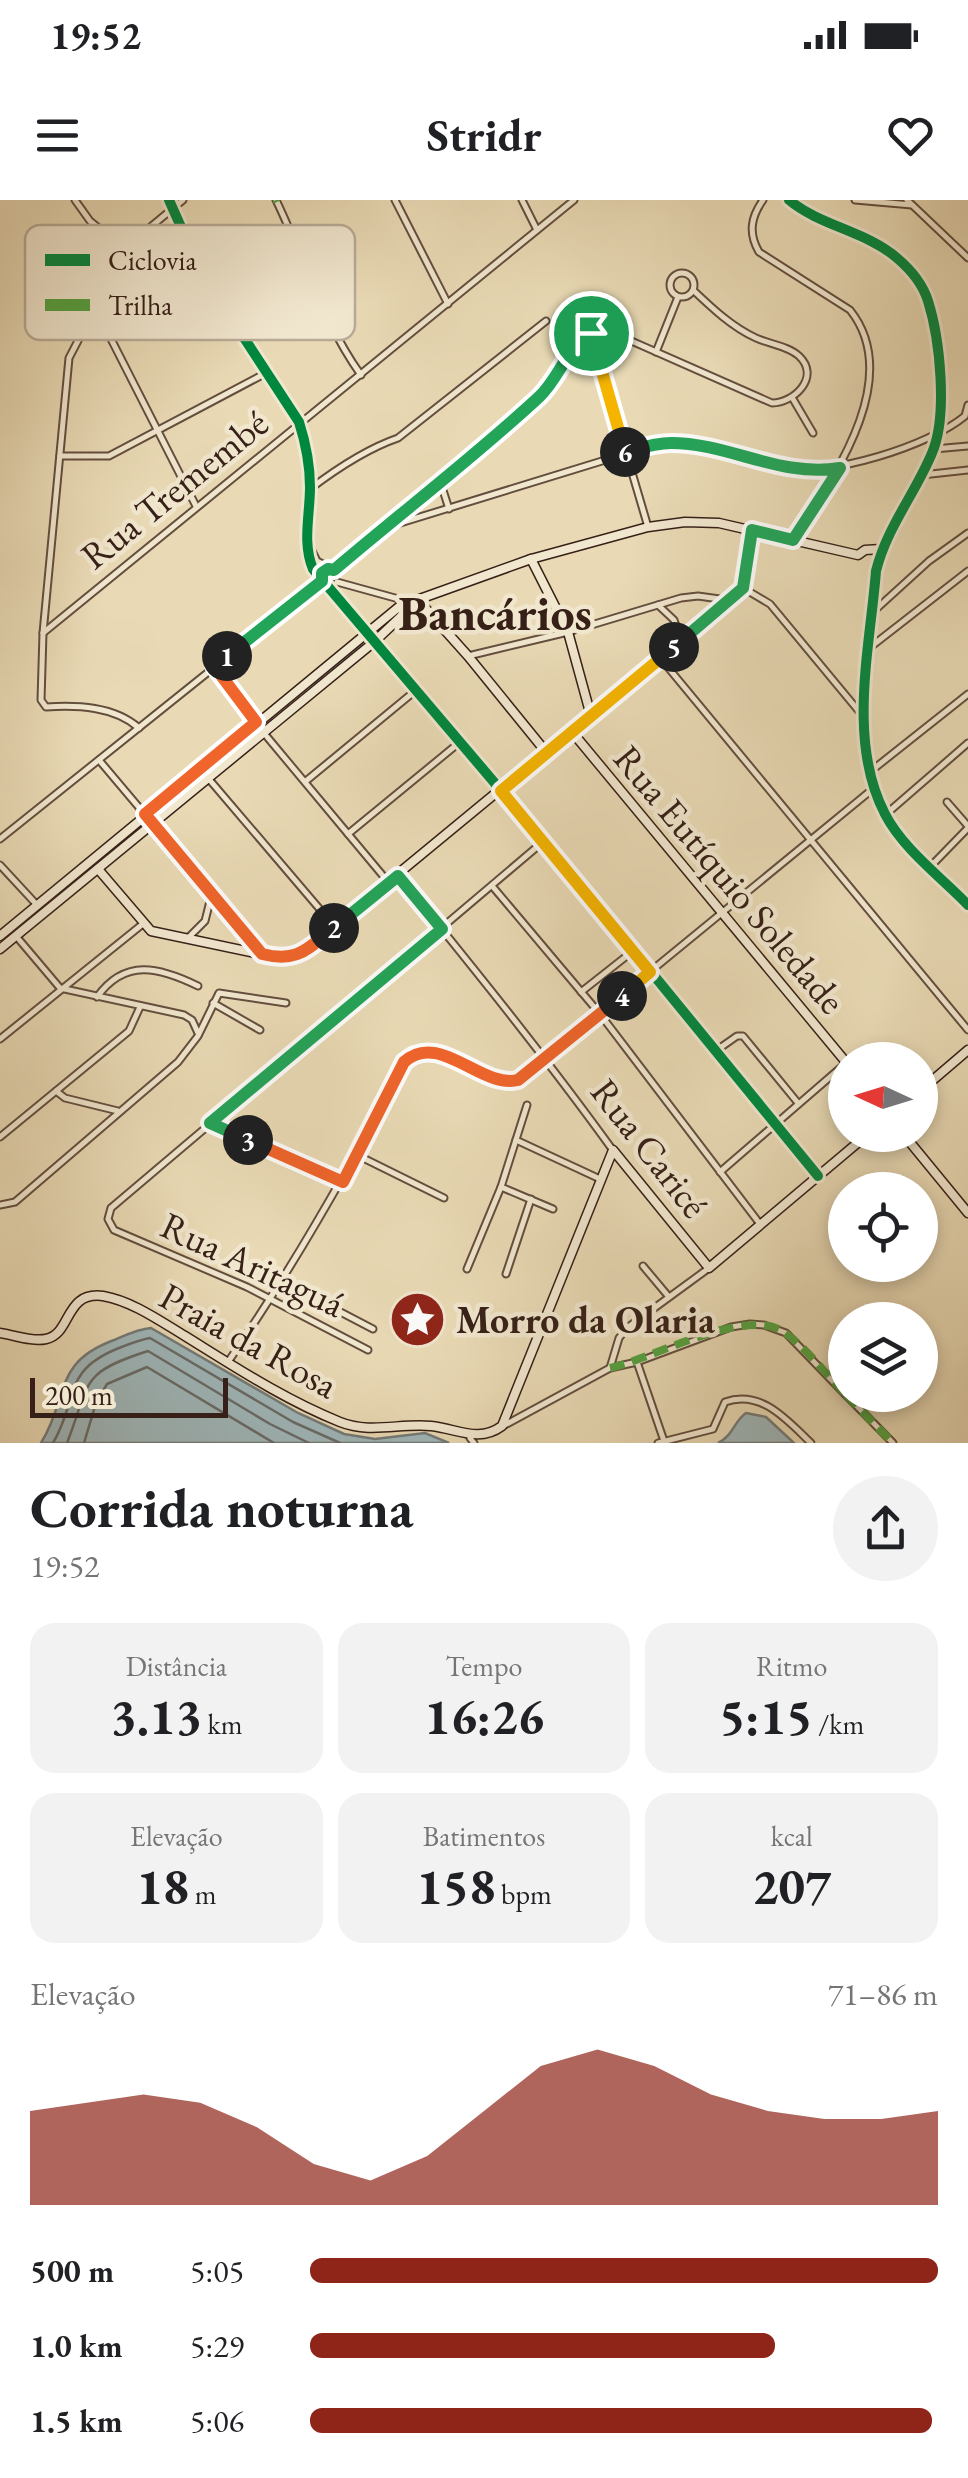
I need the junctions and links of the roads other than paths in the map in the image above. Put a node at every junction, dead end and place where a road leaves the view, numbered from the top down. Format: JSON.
{"nodes":[{"id":1,"x":75,"y":200,"type":"edge"},
{"id":2,"x":169,"y":200,"type":"edge"},
{"id":3,"x":182,"y":200,"type":"edge"},
{"id":4,"x":395,"y":200,"type":"edge"},
{"id":5,"x":522,"y":200,"type":"edge"},
{"id":6,"x":574,"y":200,"type":"edge"},
{"id":7,"x":764,"y":200,"type":"edge"},
{"id":8,"x":789,"y":200,"type":"edge"},
{"id":9,"x":855,"y":200,"type":"edge"},
{"id":10,"x":276,"y":201,"type":"edge"},
{"id":11,"x":910,"y":203,"type":"edge"},
{"id":12,"x":173,"y":208,"type":"junction"},
{"id":13,"x":94,"y":225,"type":"edge"},
{"id":14,"x":153,"y":225,"type":"edge"},
{"id":15,"x":181,"y":225,"type":"edge"},
{"id":16,"x":287,"y":225,"type":"edge"},
{"id":17,"x":537,"y":230,"type":"junction"},
{"id":18,"x":968,"y":258,"type":"edge"},
{"id":19,"x":693,"y":290,"type":"junction"},
{"id":20,"x":678,"y":297,"type":"junction"},
{"id":21,"x":448,"y":304,"type":"junction"},
{"id":22,"x":546,"y":321,"type":"dead end"},
{"id":23,"x":591,"y":333,"type":"junction"},
{"id":24,"x":78,"y":340,"type":"edge"},
{"id":25,"x":112,"y":340,"type":"edge"},
{"id":26,"x":245,"y":340,"type":"edge"},
{"id":27,"x":341,"y":340,"type":"edge"},
{"id":28,"x":656,"y":352,"type":"junction"},
{"id":29,"x":266,"y":373,"type":"junction"},
{"id":30,"x":361,"y":375,"type":"junction"},
{"id":31,"x":793,"y":399,"type":"junction"},
{"id":32,"x":968,"y":405,"type":"edge"},
{"id":33,"x":299,"y":422,"type":"junction"},
{"id":34,"x":158,"y":432,"type":"junction"},
{"id":35,"x":812,"y":433,"type":"dead end"},
{"id":36,"x":937,"y":434,"type":"junction"},
{"id":37,"x":968,"y":446,"type":"edge"},
{"id":38,"x":934,"y":449,"type":"junction"},
{"id":39,"x":624,"y":452,"type":"junction"},
{"id":40,"x":60,"y":456,"type":"junction"},
{"id":41,"x":840,"y":468,"type":"junction"},
{"id":42,"x":968,"y":470,"type":"edge"},
{"id":43,"x":922,"y":474,"type":"junction"},
{"id":44,"x":441,"y":484,"type":"junction"},
{"id":45,"x":310,"y":489,"type":"junction"},
{"id":46,"x":196,"y":506,"type":"junction"},
{"id":47,"x":449,"y":509,"type":"junction"},
{"id":48,"x":648,"y":527,"type":"junction"},
{"id":49,"x":384,"y":528,"type":"junction"},
{"id":50,"x":752,"y":530,"type":"junction"},
{"id":51,"x":968,"y":533,"type":"edge"},
{"id":52,"x":307,"y":538,"type":"junction"},
{"id":53,"x":793,"y":540,"type":"junction"},
{"id":54,"x":882,"y":548,"type":"junction"},
{"id":55,"x":532,"y":559,"type":"junction"},
{"id":56,"x":867,"y":564,"type":"junction"},
{"id":57,"x":331,"y":570,"type":"junction"},
{"id":58,"x":968,"y":571,"type":"edge"},
{"id":59,"x":323,"y":582,"type":"junction"},
{"id":60,"x":337,"y":582,"type":"junction"},
{"id":61,"x":743,"y":588,"type":"junction"},
{"id":62,"x":730,"y":600,"type":"junction"},
{"id":63,"x":412,"y":602,"type":"junction"},
{"id":64,"x":658,"y":605,"type":"junction"},
{"id":65,"x":873,"y":612,"type":"junction"},
{"id":66,"x":368,"y":632,"type":"junction"},
{"id":67,"x":568,"y":632,"type":"junction"},
{"id":68,"x":43,"y":633,"type":"junction"},
{"id":69,"x":374,"y":642,"type":"junction"},
{"id":70,"x":681,"y":642,"type":"junction"},
{"id":71,"x":868,"y":648,"type":"junction"},
{"id":72,"x":468,"y":656,"type":"junction"},
{"id":73,"x":661,"y":659,"type":"junction"},
{"id":74,"x":214,"y":666,"type":"junction"},
{"id":75,"x":416,"y":691,"type":"junction"},
{"id":76,"x":968,"y":694,"type":"edge"},
{"id":77,"x":862,"y":715,"type":"junction"},
{"id":78,"x":591,"y":716,"type":"junction"},
{"id":79,"x":256,"y":723,"type":"junction"},
{"id":80,"x":139,"y":728,"type":"junction"},
{"id":81,"x":263,"y":732,"type":"junction"},
{"id":82,"x":572,"y":732,"type":"junction"},
{"id":83,"x":460,"y":742,"type":"junction"},
{"id":84,"x":968,"y":743,"type":"edge"},
{"id":85,"x":546,"y":752,"type":"junction"},
{"id":86,"x":99,"y":760,"type":"junction"},
{"id":87,"x":871,"y":771,"type":"junction"},
{"id":88,"x":208,"y":778,"type":"junction"},
{"id":89,"x":305,"y":782,"type":"junction"},
{"id":90,"x":874,"y":788,"type":"junction"},
{"id":91,"x":501,"y":791,"type":"junction"},
{"id":92,"x":947,"y":802,"type":"dead end"},
{"id":93,"x":885,"y":814,"type":"junction"},
{"id":94,"x":149,"y":819,"type":"junction"},
{"id":95,"x":968,"y":827,"type":"edge"},
{"id":96,"x":348,"y":834,"type":"junction"},
{"id":97,"x":0,"y":840,"type":"edge"},
{"id":98,"x":811,"y":840,"type":"junction"},
{"id":99,"x":544,"y":841,"type":"junction"},
{"id":100,"x":0,"y":865,"type":"edge"},
{"id":101,"x":931,"y":866,"type":"junction"},
{"id":102,"x":98,"y":869,"type":"junction"},
{"id":103,"x":398,"y":876,"type":"junction"},
{"id":104,"x":389,"y":883,"type":"junction"},
{"id":105,"x":493,"y":887,"type":"junction"},
{"id":106,"x":212,"y":893,"type":"junction"},
{"id":107,"x":38,"y":905,"type":"junction"},
{"id":108,"x":968,"y":905,"type":"edge"},
{"id":109,"x":724,"y":912,"type":"junction"},
{"id":110,"x":0,"y":921,"type":"edge"},
{"id":111,"x":144,"y":923,"type":"junction"},
{"id":112,"x":335,"y":928,"type":"junction"},
{"id":113,"x":442,"y":929,"type":"junction"},
{"id":114,"x":13,"y":932,"type":"junction"},
{"id":115,"x":0,"y":936,"type":"edge"},
{"id":116,"x":186,"y":940,"type":"junction"},
{"id":117,"x":0,"y":949,"type":"edge"},
{"id":118,"x":633,"y":951,"type":"junction"},
{"id":119,"x":262,"y":954,"type":"junction"},
{"id":120,"x":650,"y":972,"type":"junction"},
{"id":121,"x":198,"y":986,"type":"dead end"},
{"id":122,"x":60,"y":988,"type":"junction"},
{"id":123,"x":581,"y":992,"type":"junction"},
{"id":124,"x":97,"y":997,"type":"junction"},
{"id":125,"x":213,"y":1002,"type":"junction"},
{"id":126,"x":286,"y":1003,"type":"dead end"},
{"id":127,"x":140,"y":1007,"type":"junction"},
{"id":128,"x":600,"y":1014,"type":"junction"},
{"id":129,"x":260,"y":1030,"type":"dead end"},
{"id":130,"x":968,"y":1030,"type":"edge"},
{"id":131,"x":198,"y":1036,"type":"junction"},
{"id":132,"x":0,"y":1039,"type":"edge"},
{"id":133,"x":828,"y":1042,"type":"edge"},
{"id":134,"x":716,"y":1050,"type":"junction"},
{"id":135,"x":968,"y":1050,"type":"edge"},
{"id":136,"x":547,"y":1059,"type":"junction"},
{"id":137,"x":938,"y":1075,"type":"edge"},
{"id":138,"x":828,"y":1077,"type":"edge"},
{"id":139,"x":56,"y":1091,"type":"junction"},
{"id":140,"x":798,"y":1102,"type":"junction"},
{"id":141,"x":528,"y":1105,"type":"dead end"},
{"id":142,"x":118,"y":1111,"type":"junction"},
{"id":143,"x":210,"y":1123,"type":"junction"},
{"id":144,"x":773,"y":1124,"type":"junction"},
{"id":145,"x":0,"y":1137,"type":"edge"},
{"id":146,"x":516,"y":1140,"type":"junction"},
{"id":147,"x":613,"y":1150,"type":"junction"},
{"id":148,"x":847,"y":1152,"type":"edge"},
{"id":149,"x":918,"y":1152,"type":"edge"},
{"id":150,"x":357,"y":1155,"type":"junction"},
{"id":151,"x":720,"y":1172,"type":"junction"},
{"id":152,"x":818,"y":1176,"type":"junction"},
{"id":153,"x":601,"y":1180,"type":"junction"},
{"id":154,"x":343,"y":1182,"type":"junction"},
{"id":155,"x":501,"y":1187,"type":"junction"},
{"id":156,"x":444,"y":1198,"type":"dead end"},
{"id":157,"x":532,"y":1200,"type":"junction"},
{"id":158,"x":0,"y":1204,"type":"edge"},
{"id":159,"x":554,"y":1209,"type":"dead end"},
{"id":160,"x":968,"y":1213,"type":"edge"},
{"id":161,"x":760,"y":1224,"type":"junction"},
{"id":162,"x":643,"y":1266,"type":"dead end"},
{"id":163,"x":708,"y":1268,"type":"junction"},
{"id":164,"x":467,"y":1269,"type":"dead end"},
{"id":165,"x":506,"y":1274,"type":"dead end"},
{"id":166,"x":283,"y":1282,"type":"junction"},
{"id":167,"x":670,"y":1296,"type":"junction"},
{"id":168,"x":271,"y":1300,"type":"junction"},
{"id":169,"x":373,"y":1329,"type":"dead end"},
{"id":170,"x":0,"y":1333,"type":"edge"},
{"id":171,"x":368,"y":1350,"type":"dead end"},
{"id":172,"x":228,"y":1362,"type":"junction"},
{"id":173,"x":637,"y":1362,"type":"junction"},
{"id":174,"x":610,"y":1368,"type":"junction"},
{"id":175,"x":828,"y":1376,"type":"edge"},
{"id":176,"x":863,"y":1412,"type":"edge"},
{"id":177,"x":502,"y":1426,"type":"junction"},
{"id":178,"x":472,"y":1441,"type":"edge"},
{"id":179,"x":661,"y":1442,"type":"edge"},
{"id":180,"x":811,"y":1443,"type":"edge"},
{"id":181,"x":892,"y":1443,"type":"edge"}],
"edges":[{"from":1,"to":13,"type":"street"},
{"from":2,"to":12,"type":"street"},
{"from":3,"to":12,"type":"street"},
{"from":4,"to":21,"type":"street"},
{"from":5,"to":17,"type":"street"},
{"from":6,"to":17,"type":"street","name":"Rua Tremembé"},
{"from":7,"to":41,"type":"street"},
{"from":8,"to":36,"type":"street"},
{"from":9,"to":11,"type":"street"},
{"from":10,"to":16,"type":"street"},
{"from":11,"to":18,"type":"street"},
{"from":12,"to":14,"type":"street"},
{"from":12,"to":15,"type":"street"},
{"from":17,"to":21,"type":"street","name":"Rua Tremembé"},
{"from":19,"to":20,"type":"street"},
{"from":19,"to":20,"type":"street"},
{"from":19,"to":31,"type":"street"},
{"from":20,"to":28,"type":"street"},
{"from":21,"to":30,"type":"street","name":"Rua Tremembé"},
{"from":22,"to":45,"type":"street"},
{"from":23,"to":28,"type":"street"},
{"from":23,"to":39,"type":"street"},
{"from":23,"to":44,"type":"street"},
{"from":24,"to":40,"type":"street"},
{"from":25,"to":34,"type":"street"},
{"from":26,"to":29,"type":"street"},
{"from":27,"to":30,"type":"street"},
{"from":28,"to":31,"type":"street"},
{"from":29,"to":33,"type":"street"},
{"from":29,"to":34,"type":"street"},
{"from":30,"to":33,"type":"street","name":"Rua Tremembé"},
{"from":31,"to":35,"type":"street"},
{"from":32,"to":36,"type":"street"},
{"from":33,"to":45,"type":"street"},
{"from":33,"to":46,"type":"street","name":"Rua Tremembé"},
{"from":34,"to":40,"type":"street"},
{"from":34,"to":46,"type":"street"},
{"from":36,"to":38,"type":"street"},
{"from":36,"to":41,"type":"street"},
{"from":37,"to":38,"type":"street"},
{"from":38,"to":43,"type":"street"},
{"from":39,"to":41,"type":"street"},
{"from":39,"to":47,"type":"street"},
{"from":39,"to":48,"type":"street"},
{"from":40,"to":68,"type":"street"},
{"from":41,"to":53,"type":"street"},
{"from":42,"to":43,"type":"street"},
{"from":43,"to":54,"type":"street"},
{"from":44,"to":47,"type":"street"},
{"from":44,"to":49,"type":"street"},
{"from":45,"to":52,"type":"street"},
{"from":46,"to":68,"type":"street","name":"Rua Tremembé"},
{"from":47,"to":49,"type":"street"},
{"from":48,"to":50,"type":"street"},
{"from":48,"to":55,"type":"street"},
{"from":49,"to":57,"type":"street"},
{"from":50,"to":53,"type":"street"},
{"from":50,"to":61,"type":"street"},
{"from":51,"to":65,"type":"street"},
{"from":52,"to":57,"type":"street"},
{"from":52,"to":59,"type":"street"},
{"from":53,"to":56,"type":"street"},
{"from":54,"to":56,"type":"street"},
{"from":54,"to":56,"type":"street"},
{"from":55,"to":63,"type":"street"},
{"from":55,"to":67,"type":"street"},
{"from":56,"to":65,"type":"street"},
{"from":57,"to":59,"type":"street"},
{"from":57,"to":60,"type":"street"},
{"from":58,"to":71,"type":"street"},
{"from":59,"to":60,"type":"street"},
{"from":59,"to":66,"type":"street"},
{"from":59,"to":74,"type":"street"},
{"from":60,"to":63,"type":"street"},
{"from":61,"to":62,"type":"street"},
{"from":61,"to":77,"type":"street"},
{"from":62,"to":64,"type":"street"},
{"from":62,"to":70,"type":"street"},
{"from":63,"to":66,"type":"street"},
{"from":63,"to":69,"type":"street"},
{"from":63,"to":72,"type":"street"},
{"from":64,"to":67,"type":"street"},
{"from":64,"to":70,"type":"street"},
{"from":65,"to":71,"type":"street"},
{"from":66,"to":69,"type":"street"},
{"from":66,"to":79,"type":"street"},
{"from":67,"to":72,"type":"street"},
{"from":67,"to":78,"type":"street"},
{"from":68,"to":80,"type":"street"},
{"from":69,"to":75,"type":"street"},
{"from":69,"to":81,"type":"street"},
{"from":70,"to":73,"type":"street"},
{"from":71,"to":77,"type":"street"},
{"from":72,"to":85,"type":"street"},
{"from":73,"to":78,"type":"street"},
{"from":73,"to":98,"type":"street"},
{"from":74,"to":79,"type":"street"},
{"from":74,"to":80,"type":"street"},
{"from":75,"to":83,"type":"street"},
{"from":75,"to":89,"type":"street"},
{"from":76,"to":87,"type":"street"},
{"from":77,"to":87,"type":"street"},
{"from":78,"to":82,"type":"street"},
{"from":79,"to":81,"type":"street"},
{"from":79,"to":94,"type":"street"},
{"from":80,"to":86,"type":"street"},
{"from":81,"to":88,"type":"street"},
{"from":81,"to":89,"type":"street"},
{"from":82,"to":85,"type":"street"},
{"from":82,"to":109,"type":"street","name":"Rua Eutíquio Soledade"},
{"from":83,"to":91,"type":"street"},
{"from":83,"to":96,"type":"street"},
{"from":84,"to":93,"type":"street"},
{"from":85,"to":91,"type":"street"},
{"from":86,"to":94,"type":"street"},
{"from":86,"to":97,"type":"street"},
{"from":87,"to":90,"type":"street"},
{"from":88,"to":94,"type":"street"},
{"from":88,"to":112,"type":"street"},
{"from":89,"to":96,"type":"street"},
{"from":90,"to":93,"type":"street"},
{"from":90,"to":98,"type":"street"},
{"from":91,"to":99,"type":"street"},
{"from":91,"to":103,"type":"street"},
{"from":92,"to":95,"type":"street"},
{"from":93,"to":101,"type":"street"},
{"from":94,"to":102,"type":"street"},
{"from":94,"to":106,"type":"street"},
{"from":94,"to":107,"type":"street"},
{"from":95,"to":101,"type":"street"},
{"from":96,"to":104,"type":"street"},
{"from":98,"to":109,"type":"street"},
{"from":98,"to":130,"type":"street"},
{"from":99,"to":105,"type":"street"},
{"from":99,"to":118,"type":"street"},
{"from":100,"to":107,"type":"street"},
{"from":101,"to":108,"type":"street"},
{"from":102,"to":111,"type":"street"},
{"from":102,"to":114,"type":"street"},
{"from":103,"to":104,"type":"street"},
{"from":103,"to":113,"type":"street","name":"Rua Caricé"},
{"from":104,"to":112,"type":"street"},
{"from":105,"to":113,"type":"street"},
{"from":105,"to":123,"type":"street"},
{"from":106,"to":116,"type":"street"},
{"from":106,"to":119,"type":"street"},
{"from":107,"to":114,"type":"street"},
{"from":109,"to":120,"type":"street"},
{"from":109,"to":133,"type":"street","name":"Rua Eutíquio Soledade"},
{"from":110,"to":114,"type":"street"},
{"from":111,"to":116,"type":"street"},
{"from":111,"to":122,"type":"street"},
{"from":112,"to":119,"type":"street"},
{"from":113,"to":136,"type":"street","name":"Rua Caricé"},
{"from":113,"to":143,"type":"street"},
{"from":114,"to":115,"type":"street"},
{"from":114,"to":117,"type":"street"},
{"from":114,"to":122,"type":"street"},
{"from":116,"to":119,"type":"street"},
{"from":118,"to":120,"type":"street"},
{"from":118,"to":123,"type":"street"},
{"from":120,"to":128,"type":"street"},
{"from":120,"to":134,"type":"street"},
{"from":121,"to":124,"type":"street"},
{"from":122,"to":124,"type":"street"},
{"from":122,"to":132,"type":"street"},
{"from":123,"to":128,"type":"street"},
{"from":124,"to":127,"type":"street"},
{"from":125,"to":126,"type":"street"},
{"from":125,"to":129,"type":"street"},
{"from":125,"to":131,"type":"street"},
{"from":127,"to":131,"type":"street"},
{"from":127,"to":139,"type":"street"},
{"from":128,"to":136,"type":"street"},
{"from":128,"to":151,"type":"street"},
{"from":131,"to":142,"type":"street"},
{"from":134,"to":140,"type":"street"},
{"from":134,"to":144,"type":"street"},
{"from":135,"to":137,"type":"street"},
{"from":136,"to":147,"type":"street","name":"Rua Caricé"},
{"from":136,"to":150,"type":"street"},
{"from":138,"to":140,"type":"street"},
{"from":139,"to":142,"type":"street"},
{"from":139,"to":145,"type":"street"},
{"from":140,"to":144,"type":"street"},
{"from":141,"to":146,"type":"street"},
{"from":142,"to":158,"type":"street"},
{"from":143,"to":154,"type":"street"},
{"from":143,"to":168,"type":"street","name":"Rua Aritaguá"},
{"from":144,"to":151,"type":"street"},
{"from":144,"to":152,"type":"street"},
{"from":146,"to":153,"type":"street"},
{"from":146,"to":155,"type":"street"},
{"from":147,"to":153,"type":"street"},
{"from":147,"to":163,"type":"street","name":"Rua Caricé"},
{"from":148,"to":152,"type":"street"},
{"from":149,"to":160,"type":"street"},
{"from":150,"to":154,"type":"street"},
{"from":150,"to":156,"type":"street"},
{"from":151,"to":161,"type":"street"},
{"from":152,"to":161,"type":"street"},
{"from":153,"to":177,"type":"street"},
{"from":154,"to":166,"type":"street"},
{"from":155,"to":157,"type":"street"},
{"from":155,"to":164,"type":"street"},
{"from":157,"to":159,"type":"street"},
{"from":157,"to":165,"type":"street"},
{"from":161,"to":163,"type":"street"},
{"from":162,"to":167,"type":"street"},
{"from":163,"to":167,"type":"street"},
{"from":166,"to":168,"type":"street"},
{"from":166,"to":169,"type":"street"},
{"from":167,"to":174,"type":"street"},
{"from":168,"to":171,"type":"street","name":"Rua Aritaguá"},
{"from":168,"to":172,"type":"street"},
{"from":170,"to":172,"type":"street","name":"Praia da Rosa"},
{"from":172,"to":178,"type":"street","name":"Praia da Rosa"},
{"from":173,"to":174,"type":"street"},
{"from":173,"to":175,"type":"street"},
{"from":173,"to":179,"type":"street"},
{"from":174,"to":177,"type":"street"},
{"from":176,"to":181,"type":"street"},
{"from":177,"to":178,"type":"street","name":"Praia da Rosa"},
{"from":179,"to":180,"type":"street"}]}
